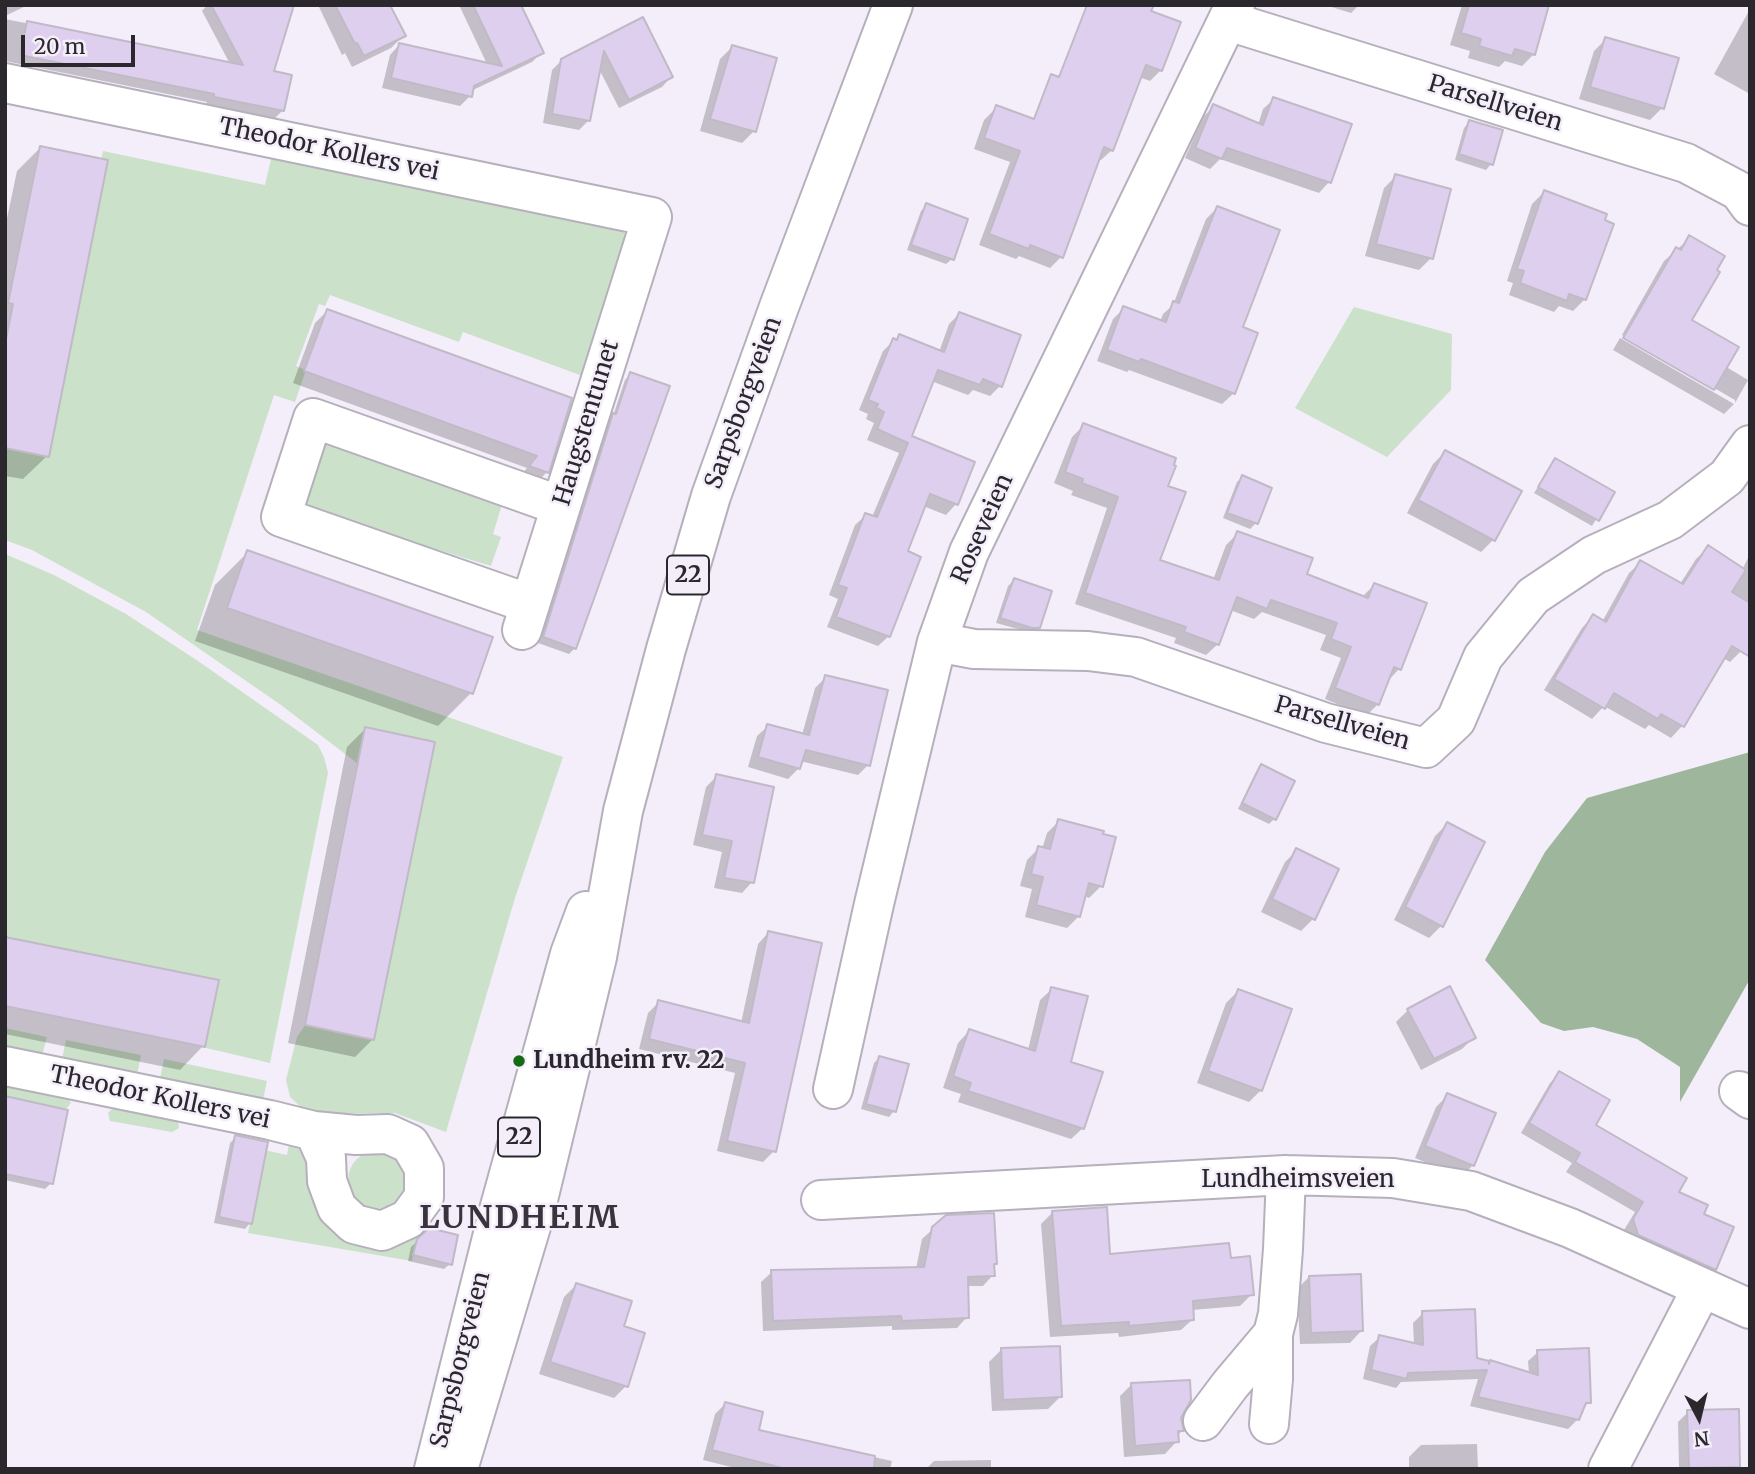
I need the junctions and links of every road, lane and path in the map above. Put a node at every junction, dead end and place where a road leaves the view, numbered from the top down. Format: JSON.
{"nodes":[{"id":1,"x":894,"y":5,"type":"edge"},
{"id":2,"x":1231,"y":13,"type":"edge"},
{"id":3,"x":5,"y":83,"type":"edge"},
{"id":4,"x":1750,"y":206,"type":"edge"},
{"id":5,"x":652,"y":217,"type":"joint"},
{"id":6,"x":1750,"y":445,"type":"edge"},
{"id":7,"x":561,"y":506,"type":"junction"},
{"id":8,"x":937,"y":642,"type":"junction"},
{"id":9,"x":623,"y":811,"type":"junction"},
{"id":10,"x":5,"y":1066,"type":"edge"},
{"id":11,"x":833,"y":1089,"type":"dead end"},
{"id":12,"x":314,"y":1132,"type":"dead end"},
{"id":13,"x":1286,"y":1175,"type":"junction"},
{"id":14,"x":821,"y":1200,"type":"dead end"},
{"id":15,"x":1702,"y":1288,"type":"junction"},
{"id":16,"x":1750,"y":1309,"type":"edge"},
{"id":17,"x":1273,"y":1334,"type":"junction"},
{"id":18,"x":1203,"y":1421,"type":"dead end"},
{"id":19,"x":1269,"y":1424,"type":"dead end"},
{"id":20,"x":434,"y":1469,"type":"edge"},
{"id":21,"x":458,"y":1469,"type":"edge"},
{"id":22,"x":1608,"y":1469,"type":"edge"}],
"edges":[{"from":1,"to":9,"type":"main road","name":"Sarpsborgveien","number":"22"},
{"from":2,"to":4,"type":"main road","name":"Parsellveien"},
{"from":2,"to":8,"type":"main road","name":"Roseveien"},
{"from":3,"to":5,"type":"main road","name":"Theodor Kollers vei"},
{"from":5,"to":7,"type":"main road","name":"Haugstentunet"},
{"from":6,"to":8,"type":"main road","name":"Parsellveien"},
{"from":7,"to":7,"type":"main road","name":"Haugstentunet"},
{"from":8,"to":11,"type":"main road","name":"Roseveien"},
{"from":9,"to":20,"type":"main road","name":"Sarpsborgveien","number":"22"},
{"from":9,"to":21,"type":"main road","name":"Sarpsborgveien","number":"22"},
{"from":10,"to":12,"type":"main road","name":"Theodor Kollers vei"},
{"from":13,"to":14,"type":"main road","name":"Lundheimsveien"},
{"from":13,"to":15,"type":"main road","name":"Lundheimsveien"},
{"from":13,"to":17,"type":"main road"},
{"from":15,"to":16,"type":"main road","name":"Lundheimsveien"},
{"from":15,"to":22,"type":"main road"},
{"from":17,"to":18,"type":"main road"},
{"from":17,"to":19,"type":"main road"}]}
